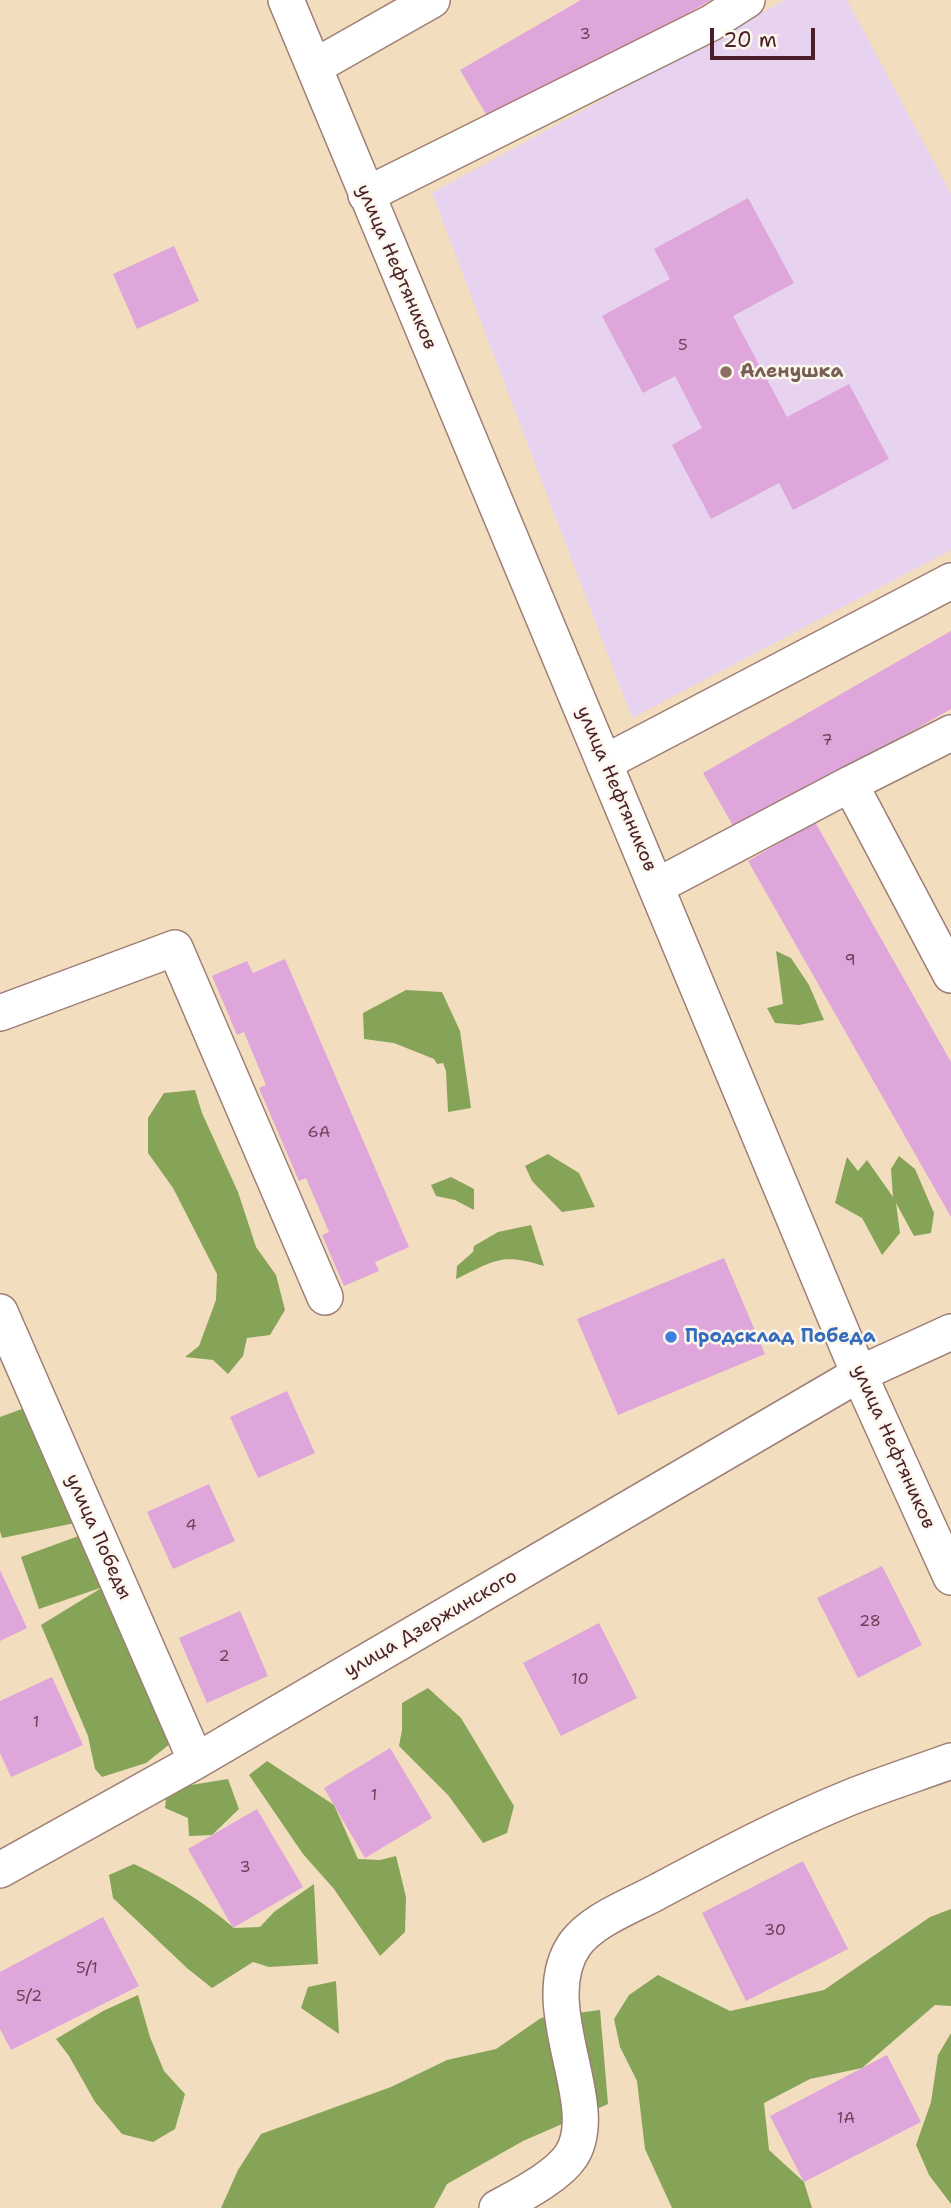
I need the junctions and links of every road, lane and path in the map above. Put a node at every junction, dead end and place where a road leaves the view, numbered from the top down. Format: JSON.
{"nodes":[{"id":1,"x":286,"y":0,"type":"edge"},
{"id":2,"x":432,"y":0,"type":"edge"},
{"id":3,"x":747,"y":0,"type":"edge"},
{"id":4,"x":314,"y":67,"type":"junction"},
{"id":5,"x":366,"y":195,"type":"junction"},
{"id":6,"x":951,"y":580,"type":"edge"},
{"id":7,"x":951,"y":733,"type":"edge"},
{"id":8,"x":604,"y":762,"type":"junction"},
{"id":9,"x":850,"y":784,"type":"junction"},
{"id":10,"x":657,"y":886,"type":"junction"},
{"id":11,"x":951,"y":975,"type":"edge"},
{"id":12,"x":0,"y":1013,"type":"edge"},
{"id":13,"x":325,"y":1297,"type":"dead end"},
{"id":14,"x":0,"y":1312,"type":"edge"},
{"id":15,"x":951,"y":1332,"type":"edge"},
{"id":16,"x":859,"y":1374,"type":"junction"},
{"id":17,"x":951,"y":1577,"type":"edge"},
{"id":18,"x":196,"y":1761,"type":"junction"},
{"id":19,"x":951,"y":1761,"type":"edge"},
{"id":20,"x":0,"y":1870,"type":"edge"},
{"id":21,"x":497,"y":2208,"type":"edge"}],
"edges":[{"from":1,"to":4,"type":"street","name":"улица Нефтяников"},
{"from":2,"to":4,"type":"street"},
{"from":3,"to":5,"type":"street"},
{"from":4,"to":5,"type":"street","name":"улица Нефтяников"},
{"from":5,"to":8,"type":"street","name":"улица Нефтяников"},
{"from":6,"to":8,"type":"street"},
{"from":7,"to":9,"type":"street"},
{"from":8,"to":10,"type":"street","name":"улица Нефтяников"},
{"from":9,"to":10,"type":"street"},
{"from":9,"to":11,"type":"street"},
{"from":10,"to":16,"type":"street","name":"улица Нефтяников"},
{"from":12,"to":13,"type":"street"},
{"from":14,"to":18,"type":"street","name":"улица Победы"},
{"from":15,"to":16,"type":"street","name":"улица Дзержинского"},
{"from":16,"to":17,"type":"street","name":"улица Нефтяников"},
{"from":16,"to":18,"type":"street","name":"улица Дзержинского"},
{"from":18,"to":20,"type":"street","name":"улица Дзержинского"},
{"from":19,"to":21,"type":"street"}]}
